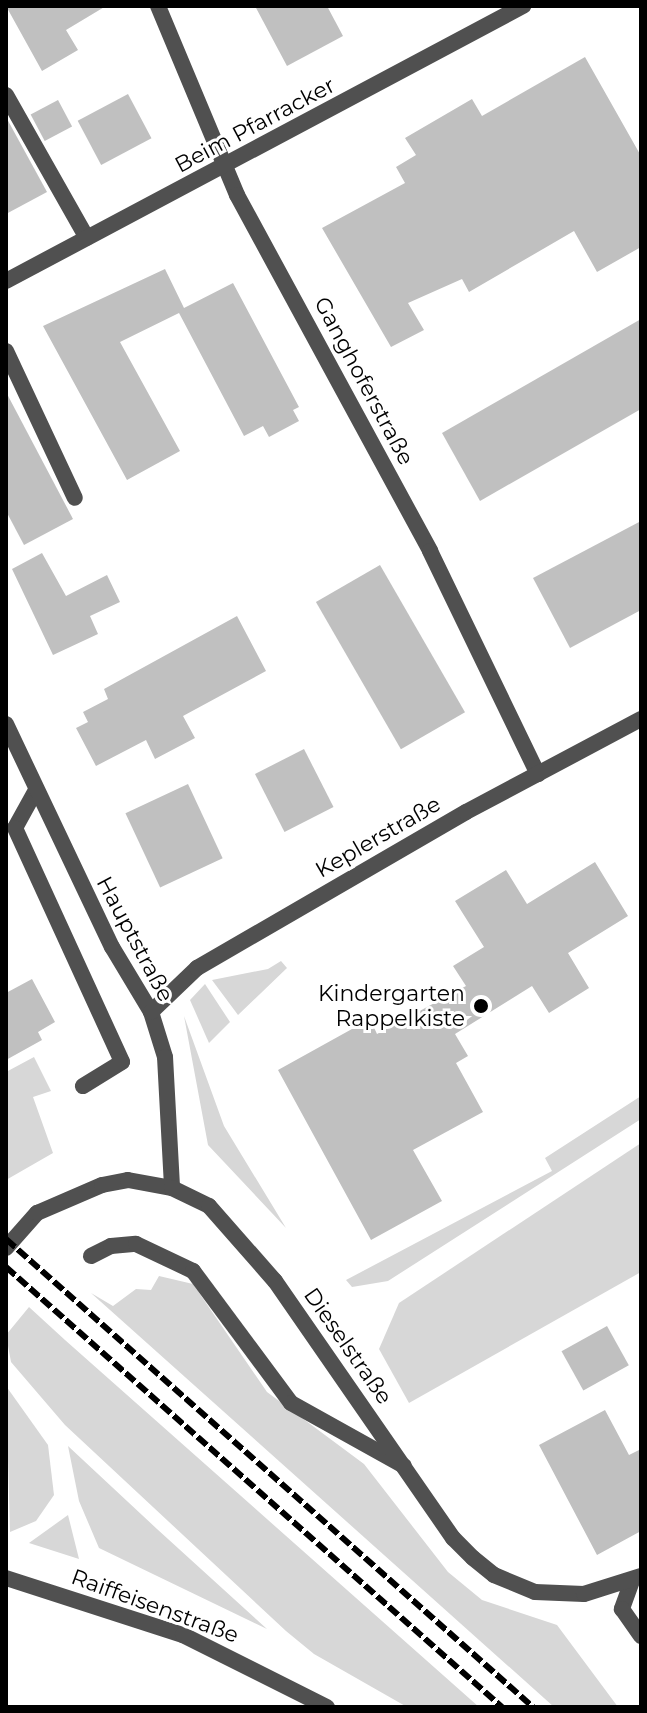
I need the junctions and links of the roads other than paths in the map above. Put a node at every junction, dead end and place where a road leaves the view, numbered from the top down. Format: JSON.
{"nodes":[{"id":1,"x":158,"y":6,"type":"edge"},
{"id":2,"x":523,"y":6,"type":"edge"},
{"id":3,"x":6,"y":95,"type":"edge"},
{"id":4,"x":228,"y":167,"type":"junction"},
{"id":5,"x":87,"y":238,"type":"junction"},
{"id":6,"x":6,"y":281,"type":"edge"},
{"id":7,"x":6,"y":351,"type":"edge"},
{"id":8,"x":75,"y":498,"type":"dead end"},
{"id":9,"x":641,"y":719,"type":"edge"},
{"id":10,"x":6,"y":724,"type":"edge"},
{"id":11,"x":538,"y":774,"type":"junction"},
{"id":12,"x":36,"y":790,"type":"junction"},
{"id":13,"x":151,"y":1012,"type":"junction"},
{"id":14,"x":83,"y":1086,"type":"dead end"},
{"id":15,"x":172,"y":1188,"type":"junction"},
{"id":16,"x":6,"y":1248,"type":"edge"},
{"id":17,"x":91,"y":1256,"type":"dead end"},
{"id":18,"x":406,"y":1467,"type":"junction"},
{"id":19,"x":6,"y":1578,"type":"edge"},
{"id":20,"x":637,"y":1578,"type":"edge"},
{"id":21,"x":641,"y":1636,"type":"edge"},
{"id":22,"x":327,"y":1707,"type":"edge"}],
"edges":[{"from":1,"to":4,"type":"street","name":"Ganghoferstraße"},
{"from":2,"to":4,"type":"street","name":"Beim Pfarracker"},
{"from":3,"to":5,"type":"street"},
{"from":4,"to":5,"type":"street","name":"Beim Pfarracker"},
{"from":4,"to":11,"type":"street","name":"Ganghoferstraße"},
{"from":5,"to":6,"type":"street","name":"Beim Pfarracker"},
{"from":7,"to":8,"type":"street"},
{"from":9,"to":11,"type":"street","name":"Keplerstraße"},
{"from":10,"to":12,"type":"street","name":"Hauptstraße"},
{"from":11,"to":13,"type":"street","name":"Keplerstraße"},
{"from":12,"to":13,"type":"street","name":"Hauptstraße"},
{"from":12,"to":14,"type":"street"},
{"from":13,"to":15,"type":"street","name":"Hauptstraße"},
{"from":15,"to":16,"type":"street","name":"Dieselstraße"},
{"from":15,"to":18,"type":"street","name":"Dieselstraße"},
{"from":17,"to":18,"type":"street"},
{"from":18,"to":20,"type":"street","name":"Dieselstraße"},
{"from":19,"to":22,"type":"street","name":"Raiffeisenstraße"},
{"from":20,"to":21,"type":"street"}]}
